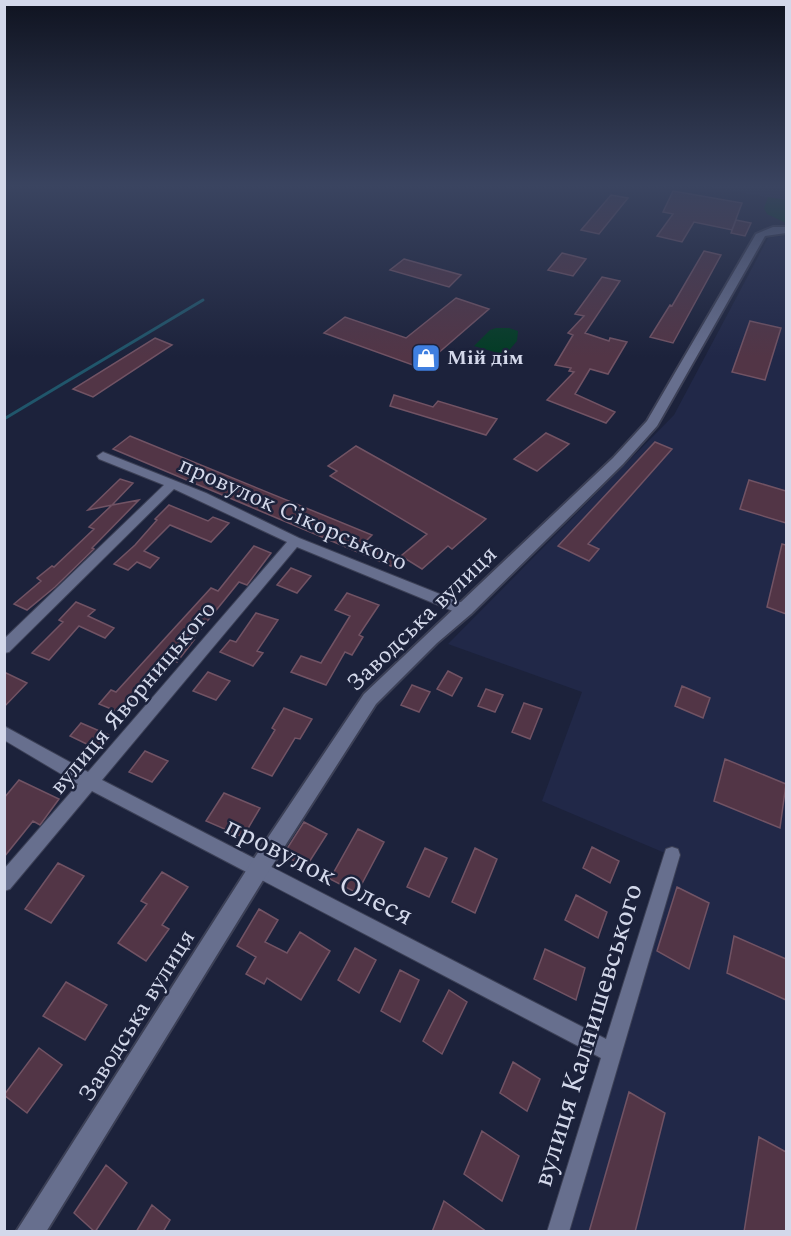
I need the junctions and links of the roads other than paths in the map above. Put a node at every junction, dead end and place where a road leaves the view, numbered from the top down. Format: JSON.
{"nodes":[{"id":1,"x":757,"y":242,"type":"edge"},
{"id":2,"x":103,"y":456,"type":"dead end"},
{"id":3,"x":172,"y":484,"type":"junction"},
{"id":4,"x":295,"y":541,"type":"junction"},
{"id":5,"x":465,"y":610,"type":"junction"},
{"id":6,"x":4,"y":648,"type":"edge"},
{"id":7,"x":4,"y":732,"type":"edge"},
{"id":8,"x":90,"y":782,"type":"junction"},
{"id":9,"x":672,"y":855,"type":"dead end"},
{"id":10,"x":258,"y":870,"type":"junction"},
{"id":11,"x":4,"y":883,"type":"edge"},
{"id":12,"x":612,"y":1053,"type":"junction"},
{"id":13,"x":30,"y":1232,"type":"edge"},
{"id":14,"x":558,"y":1232,"type":"edge"}],
"edges":[{"from":1,"to":5,"type":"street","name":"Заводська вулиця"},
{"from":2,"to":3,"type":"street","name":"провулок Сікорського"},
{"from":3,"to":4,"type":"street","name":"провулок Сікорського"},
{"from":3,"to":6,"type":"street"},
{"from":4,"to":5,"type":"street","name":"провулок Сікорського"},
{"from":4,"to":8,"type":"street","name":"вулиця Яворницького"},
{"from":5,"to":10,"type":"street","name":"Заводська вулиця"},
{"from":7,"to":8,"type":"street","name":"провулок Олеся"},
{"from":8,"to":10,"type":"street","name":"провулок Олеся"},
{"from":8,"to":11,"type":"street","name":"вулиця Яворницького"},
{"from":9,"to":12,"type":"street","name":"вулиця Калнишевського"},
{"from":10,"to":12,"type":"street","name":"провулок Олеся"},
{"from":10,"to":13,"type":"street","name":"Заводська вулиця"},
{"from":12,"to":14,"type":"street","name":"вулиця Калнишевського"}]}
